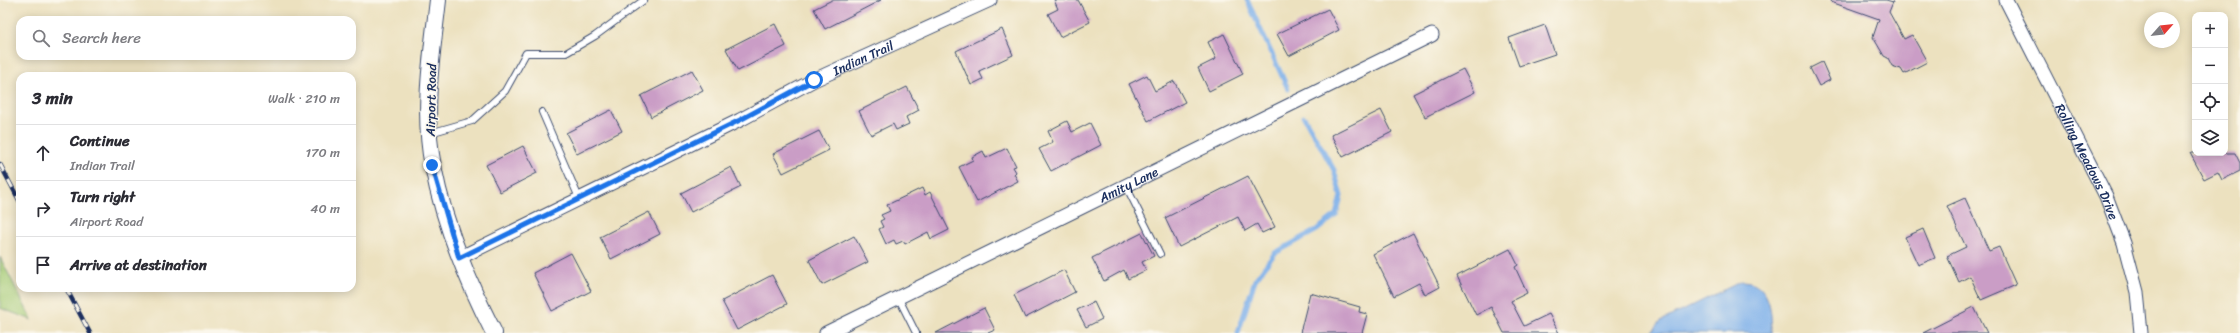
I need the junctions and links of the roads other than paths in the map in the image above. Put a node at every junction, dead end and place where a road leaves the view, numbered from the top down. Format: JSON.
{"nodes":[{"id":1,"x":438,"y":0,"type":"edge"},
{"id":2,"x":644,"y":0,"type":"edge"},
{"id":3,"x":990,"y":0,"type":"edge"},
{"id":4,"x":2006,"y":0,"type":"edge"},
{"id":5,"x":1432,"y":35,"type":"dead end"},
{"id":6,"x":542,"y":112,"type":"dead end"},
{"id":7,"x":430,"y":133,"type":"junction"},
{"id":8,"x":1126,"y":186,"type":"junction"},
{"id":9,"x":579,"y":198,"type":"junction"},
{"id":10,"x":1160,"y":254,"type":"dead end"},
{"id":11,"x":459,"y":258,"type":"junction"},
{"id":12,"x":898,"y":297,"type":"junction"},
{"id":13,"x":494,"y":333,"type":"edge"},
{"id":14,"x":826,"y":333,"type":"edge"},
{"id":15,"x":916,"y":333,"type":"edge"},
{"id":16,"x":2141,"y":333,"type":"edge"}],
"edges":[{"from":1,"to":7,"type":"street","name":"Airport Road"},
{"from":2,"to":7,"type":"lane"},
{"from":3,"to":9,"type":"street","name":"Indian Trail"},
{"from":4,"to":16,"type":"street","name":"Rolling Meadows Drive"},
{"from":5,"to":8,"type":"street","name":"Amity Lane"},
{"from":6,"to":9,"type":"lane"},
{"from":7,"to":11,"type":"street","name":"Airport Road"},
{"from":8,"to":10,"type":"lane"},
{"from":8,"to":12,"type":"street","name":"Amity Lane"},
{"from":9,"to":11,"type":"street","name":"Indian Trail"},
{"from":11,"to":13,"type":"street","name":"Airport Road"},
{"from":12,"to":14,"type":"street","name":"Amity Lane"},
{"from":12,"to":15,"type":"lane"}]}
